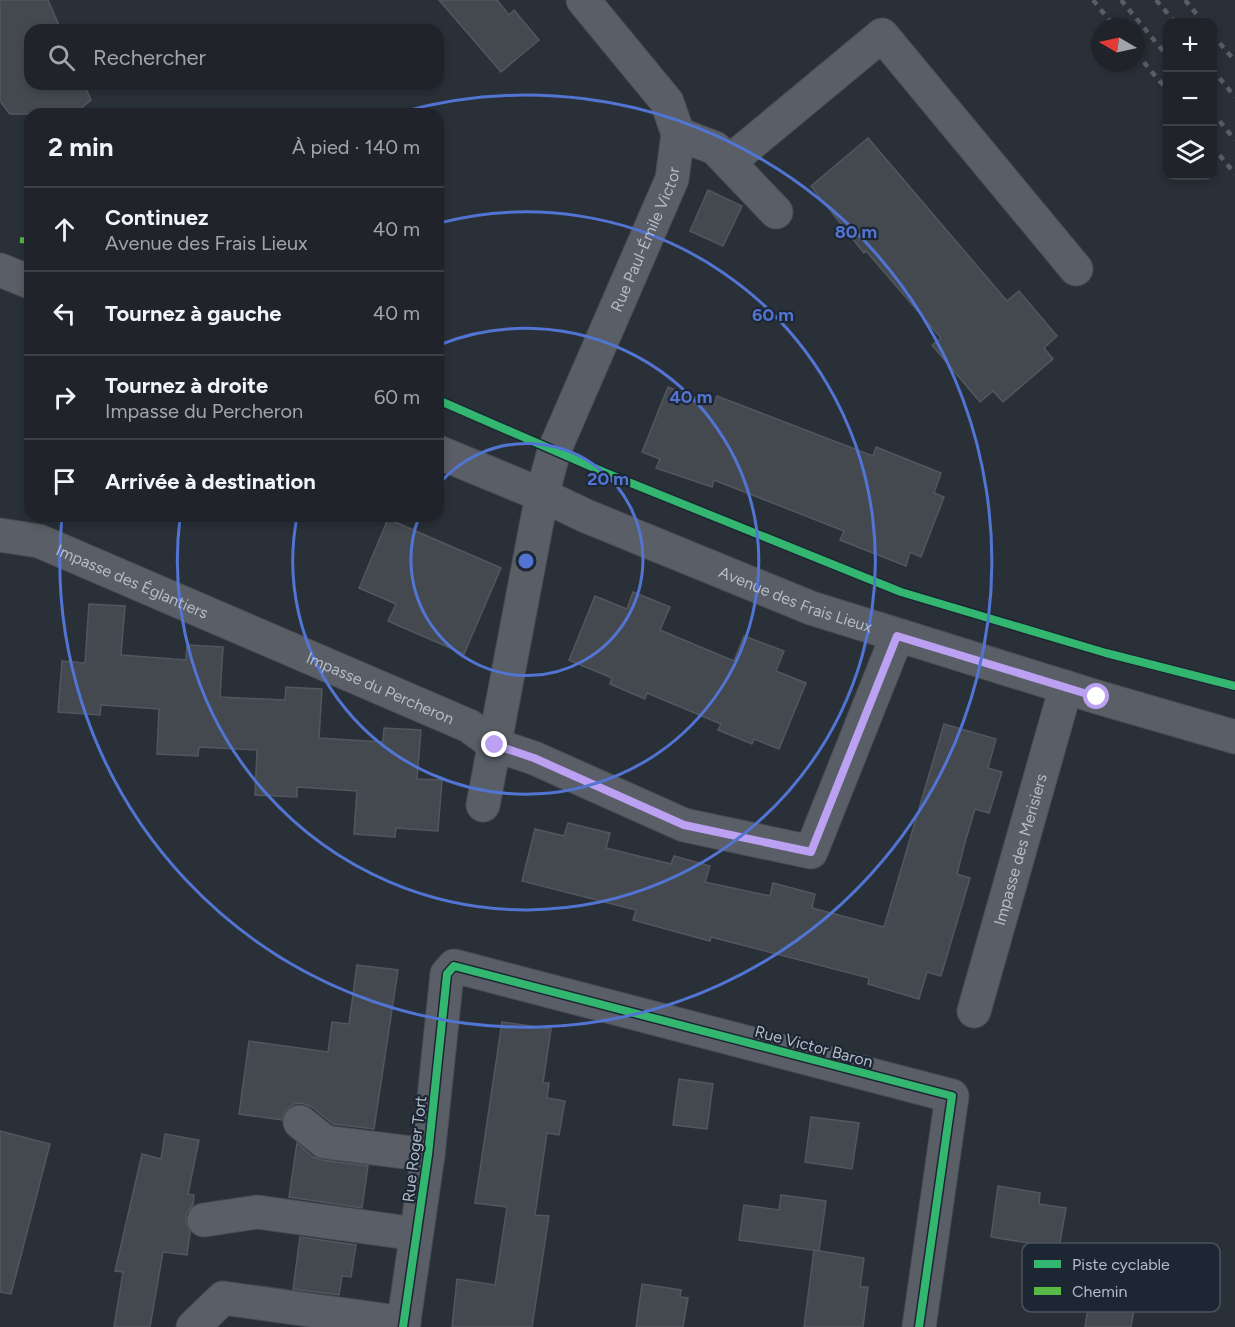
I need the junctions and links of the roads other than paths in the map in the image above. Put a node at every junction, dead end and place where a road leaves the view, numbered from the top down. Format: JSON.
{"nodes":[{"id":1,"x":583,"y":0,"type":"edge"},
{"id":2,"x":678,"y":134,"type":"junction"},
{"id":3,"x":729,"y":162,"type":"junction"},
{"id":4,"x":776,"y":212,"type":"dead end"},
{"id":5,"x":1076,"y":269,"type":"dead end"},
{"id":6,"x":0,"y":270,"type":"edge"},
{"id":7,"x":24,"y":280,"type":"edge"},
{"id":8,"x":444,"y":454,"type":"edge"},
{"id":9,"x":542,"y":495,"type":"junction"},
{"id":10,"x":0,"y":535,"type":"edge"},
{"id":11,"x":261,"y":636,"type":"joint"},
{"id":12,"x":897,"y":636,"type":"junction"},
{"id":13,"x":1065,"y":687,"type":"junction"},
{"id":14,"x":1235,"y":737,"type":"edge"},
{"id":15,"x":495,"y":745,"type":"junction"},
{"id":16,"x":483,"y":805,"type":"dead end"},
{"id":17,"x":447,"y":974,"type":"joint"},
{"id":18,"x":974,"y":1011,"type":"dead end"},
{"id":19,"x":300,"y":1122,"type":"dead end"},
{"id":20,"x":428,"y":1155,"type":"junction"},
{"id":21,"x":204,"y":1220,"type":"dead end"},
{"id":22,"x":416,"y":1234,"type":"junction"},
{"id":23,"x":403,"y":1325,"type":"edge"},
{"id":24,"x":193,"y":1327,"type":"edge"},
{"id":25,"x":919,"y":1327,"type":"edge"}],
"edges":[{"from":1,"to":2,"type":"street","name":"Rue Paul-Émile Victor"},
{"from":2,"to":3,"type":"street"},
{"from":2,"to":9,"type":"street","name":"Rue Paul-Émile Victor"},
{"from":3,"to":4,"type":"street"},
{"from":3,"to":5,"type":"street"},
{"from":6,"to":7,"type":"street"},
{"from":8,"to":9,"type":"street","name":"Avenue des Frais Lieux"},
{"from":9,"to":12,"type":"street","name":"Avenue des Frais Lieux"},
{"from":9,"to":15,"type":"street"},
{"from":10,"to":11,"type":"street","name":"Impasse des Églantiers"},
{"from":11,"to":15,"type":"street","name":"Impasse du Percheron"},
{"from":12,"to":13,"type":"street","name":"Avenue des Frais Lieux"},
{"from":12,"to":15,"type":"street","name":"Impasse du Percheron"},
{"from":13,"to":14,"type":"street","name":"Avenue des Frais Lieux"},
{"from":13,"to":18,"type":"street","name":"Impasse des Merisiers"},
{"from":15,"to":16,"type":"street"},
{"from":17,"to":20,"type":"street","name":"Rue Roger Tort"},
{"from":17,"to":25,"type":"street","name":"Rue Victor Baron"},
{"from":19,"to":20,"type":"street"},
{"from":20,"to":22,"type":"street","name":"Rue Roger Tort"},
{"from":21,"to":22,"type":"street"},
{"from":22,"to":23,"type":"street","name":"Rue Roger Tort"},
{"from":23,"to":24,"type":"street"}]}
